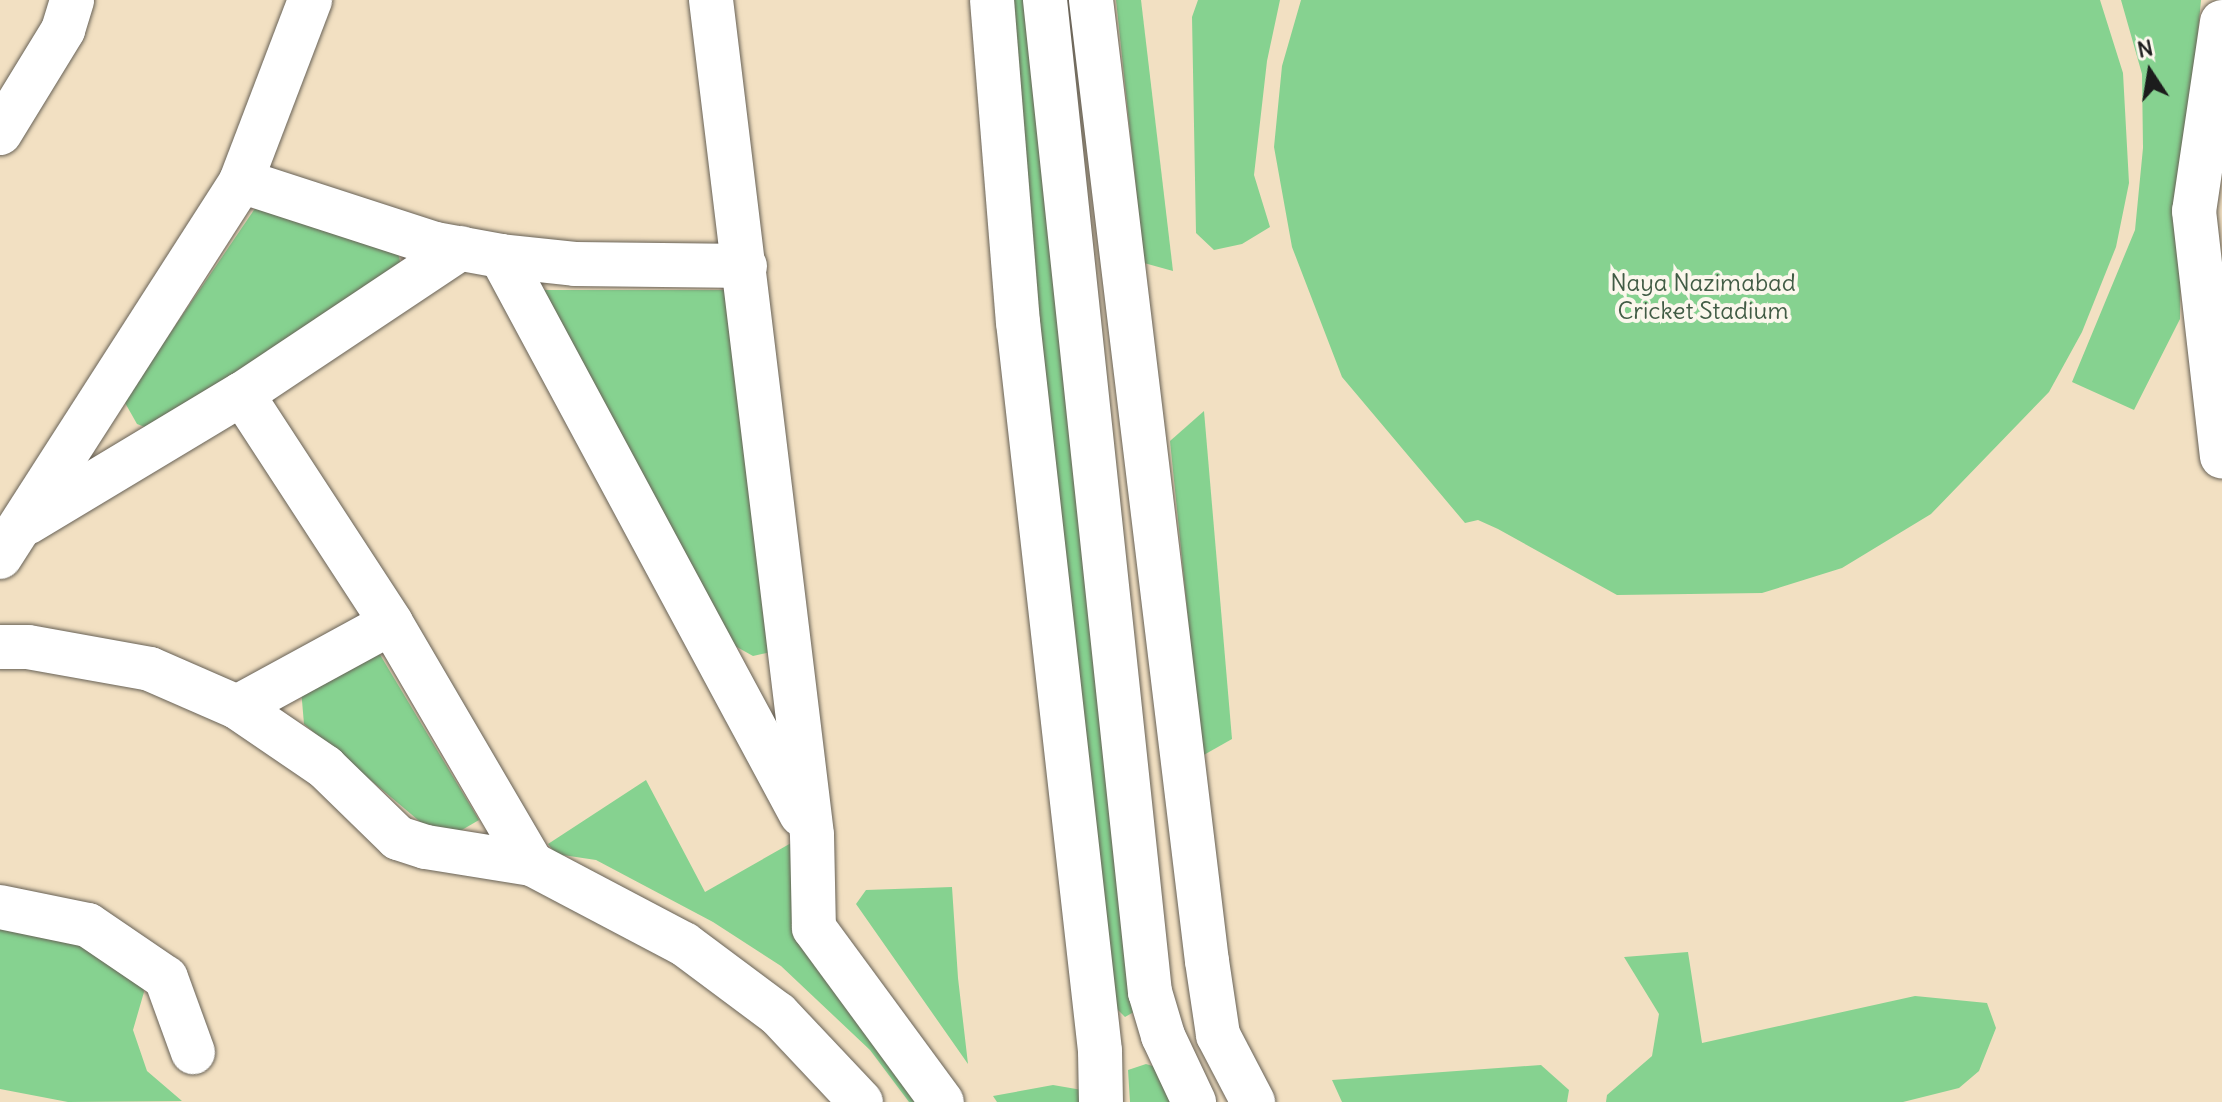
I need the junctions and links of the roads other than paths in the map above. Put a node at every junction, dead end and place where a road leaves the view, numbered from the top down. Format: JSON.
{"nodes":[{"id":1,"x":72,"y":0,"type":"edge"},
{"id":2,"x":310,"y":0,"type":"edge"},
{"id":3,"x":711,"y":0,"type":"edge"},
{"id":4,"x":992,"y":0,"type":"edge"},
{"id":5,"x":1045,"y":0,"type":"edge"},
{"id":6,"x":1091,"y":0,"type":"edge"},
{"id":7,"x":2222,"y":22,"type":"edge"},
{"id":8,"x":0,"y":133,"type":"edge"},
{"id":9,"x":241,"y":181,"type":"junction"},
{"id":10,"x":481,"y":252,"type":"junction"},
{"id":11,"x":745,"y":266,"type":"junction"},
{"id":12,"x":242,"y":394,"type":"junction"},
{"id":13,"x":2222,"y":456,"type":"edge"},
{"id":14,"x":9,"y":543,"type":"edge"},
{"id":15,"x":391,"y":623,"type":"junction"},
{"id":16,"x":0,"y":647,"type":"edge"},
{"id":17,"x":237,"y":707,"type":"junction"},
{"id":18,"x":812,"y":835,"type":"junction"},
{"id":19,"x":532,"y":864,"type":"junction"},
{"id":20,"x":0,"y":907,"type":"edge"},
{"id":21,"x":193,"y":1052,"type":"dead end"},
{"id":22,"x":861,"y":1102,"type":"edge"},
{"id":23,"x":942,"y":1102,"type":"edge"},
{"id":24,"x":1101,"y":1102,"type":"edge"},
{"id":25,"x":1194,"y":1102,"type":"edge"},
{"id":26,"x":1253,"y":1102,"type":"edge"}],
"edges":[{"from":1,"to":8,"type":"street"},
{"from":2,"to":9,"type":"street"},
{"from":3,"to":11,"type":"street"},
{"from":4,"to":24,"type":"street"},
{"from":5,"to":25,"type":"street"},
{"from":6,"to":26,"type":"street"},
{"from":7,"to":13,"type":"street"},
{"from":9,"to":10,"type":"street"},
{"from":9,"to":14,"type":"street"},
{"from":10,"to":11,"type":"street"},
{"from":10,"to":12,"type":"street"},
{"from":10,"to":18,"type":"street"},
{"from":11,"to":18,"type":"street"},
{"from":12,"to":14,"type":"street"},
{"from":12,"to":15,"type":"street"},
{"from":15,"to":17,"type":"street"},
{"from":15,"to":19,"type":"street"},
{"from":16,"to":17,"type":"street"},
{"from":17,"to":19,"type":"street"},
{"from":18,"to":23,"type":"street"},
{"from":19,"to":22,"type":"street"},
{"from":20,"to":21,"type":"street"}]}
